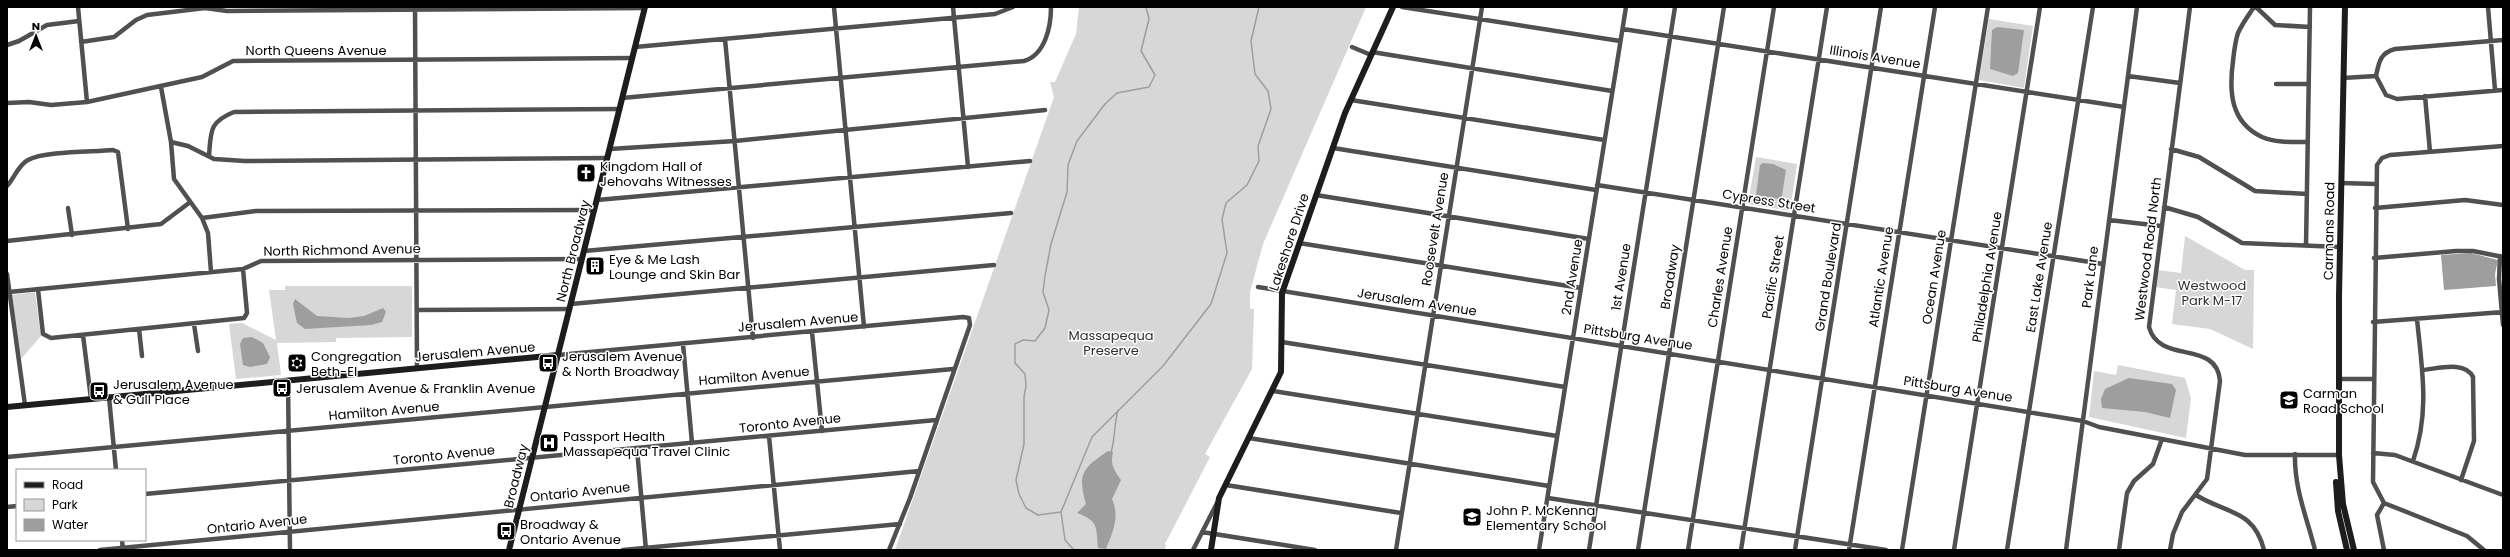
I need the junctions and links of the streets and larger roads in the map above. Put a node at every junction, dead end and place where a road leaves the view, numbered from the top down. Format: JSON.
{"nodes":[{"id":1,"x":78,"y":7,"type":"edge"},
{"id":2,"x":834,"y":7,"type":"edge"},
{"id":3,"x":953,"y":7,"type":"edge"},
{"id":4,"x":1013,"y":7,"type":"edge"},
{"id":5,"x":1051,"y":7,"type":"edge"},
{"id":6,"x":1393,"y":7,"type":"edge"},
{"id":7,"x":1402,"y":7,"type":"edge"},
{"id":8,"x":1482,"y":7,"type":"edge"},
{"id":9,"x":1626,"y":7,"type":"edge"},
{"id":10,"x":1675,"y":7,"type":"edge"},
{"id":11,"x":1724,"y":7,"type":"edge"},
{"id":12,"x":1774,"y":7,"type":"edge"},
{"id":13,"x":1827,"y":7,"type":"edge"},
{"id":14,"x":1881,"y":7,"type":"edge"},
{"id":15,"x":1935,"y":7,"type":"edge"},
{"id":16,"x":1988,"y":7,"type":"edge"},
{"id":17,"x":2040,"y":7,"type":"edge"},
{"id":18,"x":2093,"y":7,"type":"edge"},
{"id":19,"x":2137,"y":7,"type":"edge"},
{"id":20,"x":2190,"y":7,"type":"edge"},
{"id":21,"x":2255,"y":7,"type":"edge"},
{"id":22,"x":2310,"y":7,"type":"edge"},
{"id":23,"x":2345,"y":7,"type":"edge"},
{"id":24,"x":2488,"y":7,"type":"edge"},
{"id":25,"x":565,"y":8,"type":"edge"},
{"id":26,"x":645,"y":8,"type":"edge"},
{"id":27,"x":415,"y":9,"type":"edge"},
{"id":28,"x":954,"y":18,"type":"junction"},
{"id":29,"x":1480,"y":19,"type":"junction"},
{"id":30,"x":79,"y":21,"type":"junction"},
{"id":31,"x":2310,"y":27,"type":"junction"},
{"id":32,"x":836,"y":28,"type":"junction"},
{"id":33,"x":1623,"y":29,"type":"junction"},
{"id":34,"x":1670,"y":36,"type":"junction"},
{"id":35,"x":725,"y":39,"type":"junction"},
{"id":36,"x":2503,"y":40,"type":"edge"},
{"id":37,"x":1620,"y":41,"type":"junction"},
{"id":38,"x":2490,"y":41,"type":"junction"},
{"id":39,"x":81,"y":42,"type":"junction"},
{"id":40,"x":1718,"y":44,"type":"junction"},
{"id":41,"x":7,"y":45,"type":"edge"},
{"id":42,"x":635,"y":47,"type":"junction"},
{"id":43,"x":1352,"y":47,"type":"dead end"},
{"id":44,"x":1767,"y":51,"type":"junction"},
{"id":45,"x":1372,"y":54,"type":"junction"},
{"id":46,"x":632,"y":58,"type":"junction"},
{"id":47,"x":416,"y":60,"type":"junction"},
{"id":48,"x":1818,"y":60,"type":"junction"},
{"id":49,"x":959,"y":68,"type":"junction"},
{"id":50,"x":1871,"y":68,"type":"junction"},
{"id":51,"x":1472,"y":69,"type":"junction"},
{"id":52,"x":1924,"y":76,"type":"junction"},
{"id":53,"x":2128,"y":76,"type":"junction"},
{"id":54,"x":2376,"y":76,"type":"junction"},
{"id":55,"x":2343,"y":78,"type":"junction"},
{"id":56,"x":840,"y":79,"type":"junction"},
{"id":57,"x":2180,"y":83,"type":"junction"},
{"id":58,"x":1975,"y":84,"type":"junction"},
{"id":59,"x":2276,"y":84,"type":"dead end"},
{"id":60,"x":2309,"y":84,"type":"junction"},
{"id":61,"x":161,"y":88,"type":"junction"},
{"id":62,"x":730,"y":89,"type":"junction"},
{"id":63,"x":2495,"y":90,"type":"junction"},
{"id":64,"x":2503,"y":90,"type":"edge"},
{"id":65,"x":1612,"y":91,"type":"junction"},
{"id":66,"x":2027,"y":93,"type":"junction"},
{"id":67,"x":2425,"y":96,"type":"junction"},
{"id":68,"x":622,"y":98,"type":"junction"},
{"id":69,"x":1351,"y":100,"type":"junction"},
{"id":70,"x":2078,"y":101,"type":"junction"},
{"id":71,"x":87,"y":102,"type":"junction"},
{"id":72,"x":7,"y":103,"type":"edge"},
{"id":73,"x":2124,"y":107,"type":"junction"},
{"id":74,"x":620,"y":109,"type":"junction"},
{"id":75,"x":416,"y":110,"type":"junction"},
{"id":76,"x":1046,"y":110,"type":"dead end"},
{"id":77,"x":963,"y":117,"type":"junction"},
{"id":78,"x":1464,"y":118,"type":"junction"},
{"id":79,"x":845,"y":129,"type":"junction"},
{"id":80,"x":1604,"y":140,"type":"junction"},
{"id":81,"x":735,"y":141,"type":"junction"},
{"id":82,"x":171,"y":142,"type":"junction"},
{"id":83,"x":2308,"y":142,"type":"junction"},
{"id":84,"x":2503,"y":146,"type":"edge"},
{"id":85,"x":1333,"y":148,"type":"junction"},
{"id":86,"x":2171,"y":149,"type":"junction"},
{"id":87,"x":610,"y":150,"type":"junction"},
{"id":88,"x":2430,"y":152,"type":"junction"},
{"id":89,"x":209,"y":156,"type":"junction"},
{"id":90,"x":607,"y":158,"type":"junction"},
{"id":91,"x":416,"y":160,"type":"junction"},
{"id":92,"x":1030,"y":161,"type":"dead end"},
{"id":93,"x":968,"y":167,"type":"junction"},
{"id":94,"x":1456,"y":167,"type":"junction"},
{"id":95,"x":849,"y":178,"type":"junction"},
{"id":96,"x":2341,"y":183,"type":"junction"},
{"id":97,"x":2376,"y":184,"type":"junction"},
{"id":98,"x":7,"y":186,"type":"edge"},
{"id":99,"x":1597,"y":187,"type":"junction"},
{"id":100,"x":739,"y":188,"type":"junction"},
{"id":101,"x":1646,"y":192,"type":"junction"},
{"id":102,"x":2307,"y":194,"type":"junction"},
{"id":103,"x":1316,"y":196,"type":"junction"},
{"id":104,"x":597,"y":200,"type":"junction"},
{"id":105,"x":1693,"y":200,"type":"junction"},
{"id":106,"x":189,"y":203,"type":"junction"},
{"id":107,"x":2503,"y":205,"type":"edge"},
{"id":108,"x":2164,"y":207,"type":"junction"},
{"id":109,"x":68,"y":208,"type":"dead end"},
{"id":110,"x":1742,"y":208,"type":"junction"},
{"id":111,"x":2375,"y":208,"type":"junction"},
{"id":112,"x":417,"y":210,"type":"junction"},
{"id":113,"x":595,"y":210,"type":"junction"},
{"id":114,"x":1011,"y":213,"type":"dead end"},
{"id":115,"x":1794,"y":216,"type":"junction"},
{"id":116,"x":1449,"y":217,"type":"junction"},
{"id":117,"x":202,"y":218,"type":"junction"},
{"id":118,"x":2109,"y":220,"type":"junction"},
{"id":119,"x":1847,"y":224,"type":"junction"},
{"id":120,"x":2161,"y":226,"type":"junction"},
{"id":121,"x":854,"y":228,"type":"junction"},
{"id":122,"x":128,"y":229,"type":"junction"},
{"id":123,"x":1899,"y":233,"type":"junction"},
{"id":124,"x":72,"y":235,"type":"junction"},
{"id":125,"x":744,"y":238,"type":"junction"},
{"id":126,"x":1589,"y":239,"type":"junction"},
{"id":127,"x":7,"y":241,"type":"edge"},
{"id":128,"x":1951,"y":241,"type":"junction"},
{"id":129,"x":1299,"y":244,"type":"junction"},
{"id":130,"x":2306,"y":246,"type":"junction"},
{"id":131,"x":2340,"y":247,"type":"junction"},
{"id":132,"x":2002,"y":249,"type":"junction"},
{"id":133,"x":584,"y":251,"type":"junction"},
{"id":134,"x":2053,"y":257,"type":"junction"},
{"id":135,"x":2502,"y":257,"type":"edge"},
{"id":136,"x":2374,"y":258,"type":"junction"},
{"id":137,"x":582,"y":259,"type":"junction"},
{"id":138,"x":417,"y":260,"type":"junction"},
{"id":139,"x":2103,"y":264,"type":"junction"},
{"id":140,"x":994,"y":265,"type":"dead end"},
{"id":141,"x":1441,"y":266,"type":"junction"},
{"id":142,"x":243,"y":268,"type":"junction"},
{"id":143,"x":211,"y":272,"type":"junction"},
{"id":144,"x":7,"y":274,"type":"edge"},
{"id":145,"x":859,"y":277,"type":"junction"},
{"id":146,"x":1258,"y":287,"type":"dead end"},
{"id":147,"x":748,"y":288,"type":"junction"},
{"id":148,"x":1581,"y":288,"type":"junction"},
{"id":149,"x":38,"y":289,"type":"junction"},
{"id":150,"x":1283,"y":291,"type":"junction"},
{"id":151,"x":9,"y":292,"type":"junction"},
{"id":152,"x":571,"y":306,"type":"junction"},
{"id":153,"x":417,"y":310,"type":"junction"},
{"id":154,"x":2502,"y":312,"type":"edge"},
{"id":155,"x":1433,"y":315,"type":"junction"},
{"id":156,"x":2417,"y":319,"type":"junction"},
{"id":157,"x":2373,"y":322,"type":"junction"},
{"id":158,"x":194,"y":324,"type":"junction"},
{"id":159,"x":2503,"y":325,"type":"edge"},
{"id":160,"x":864,"y":328,"type":"junction"},
{"id":161,"x":138,"y":329,"type":"junction"},
{"id":162,"x":812,"y":332,"type":"junction"},
{"id":163,"x":83,"y":335,"type":"junction"},
{"id":164,"x":753,"y":338,"type":"junction"},
{"id":165,"x":1573,"y":338,"type":"junction"},
{"id":166,"x":1282,"y":342,"type":"junction"},
{"id":167,"x":682,"y":344,"type":"junction"},
{"id":168,"x":1622,"y":346,"type":"junction"},
{"id":169,"x":198,"y":351,"type":"dead end"},
{"id":170,"x":1669,"y":354,"type":"junction"},
{"id":171,"x":558,"y":355,"type":"junction"},
{"id":172,"x":142,"y":356,"type":"dead end"},
{"id":173,"x":1718,"y":362,"type":"junction"},
{"id":174,"x":1425,"y":365,"type":"junction"},
{"id":175,"x":417,"y":368,"type":"junction"},
{"id":176,"x":953,"y":369,"type":"junction"},
{"id":177,"x":1770,"y":370,"type":"junction"},
{"id":178,"x":2422,"y":370,"type":"junction"},
{"id":179,"x":1823,"y":379,"type":"junction"},
{"id":180,"x":2339,"y":379,"type":"junction"},
{"id":181,"x":2373,"y":379,"type":"junction"},
{"id":182,"x":288,"y":381,"type":"junction"},
{"id":183,"x":817,"y":382,"type":"junction"},
{"id":184,"x":1565,"y":387,"type":"junction"},
{"id":185,"x":1875,"y":387,"type":"junction"},
{"id":186,"x":1272,"y":391,"type":"junction"},
{"id":187,"x":687,"y":394,"type":"junction"},
{"id":188,"x":1926,"y":395,"type":"junction"},
{"id":189,"x":109,"y":397,"type":"junction"},
{"id":190,"x":91,"y":399,"type":"junction"},
{"id":191,"x":1978,"y":404,"type":"junction"},
{"id":192,"x":25,"y":405,"type":"junction"},
{"id":193,"x":7,"y":407,"type":"edge"},
{"id":194,"x":546,"y":407,"type":"junction"},
{"id":195,"x":2029,"y":412,"type":"junction"},
{"id":196,"x":1417,"y":414,"type":"junction"},
{"id":197,"x":936,"y":420,"type":"junction"},
{"id":198,"x":2083,"y":421,"type":"junction"},
{"id":199,"x":289,"y":431,"type":"junction"},
{"id":200,"x":822,"y":431,"type":"junction"},
{"id":201,"x":769,"y":436,"type":"junction"},
{"id":202,"x":1558,"y":436,"type":"junction"},
{"id":203,"x":1249,"y":438,"type":"junction"},
{"id":204,"x":2162,"y":439,"type":"junction"},
{"id":205,"x":692,"y":444,"type":"junction"},
{"id":206,"x":114,"y":447,"type":"junction"},
{"id":207,"x":637,"y":449,"type":"junction"},
{"id":208,"x":2211,"y":450,"type":"junction"},
{"id":209,"x":2373,"y":453,"type":"junction"},
{"id":210,"x":2294,"y":454,"type":"junction"},
{"id":211,"x":2338,"y":455,"type":"junction"},
{"id":212,"x":7,"y":457,"type":"edge"},
{"id":213,"x":532,"y":457,"type":"junction"},
{"id":214,"x":2413,"y":461,"type":"junction"},
{"id":215,"x":1409,"y":464,"type":"junction"},
{"id":216,"x":116,"y":469,"type":"edge"},
{"id":217,"x":919,"y":471,"type":"junction"},
{"id":218,"x":2461,"y":480,"type":"junction"},
{"id":219,"x":289,"y":481,"type":"junction"},
{"id":220,"x":774,"y":485,"type":"junction"},
{"id":221,"x":1226,"y":485,"type":"junction"},
{"id":222,"x":1550,"y":486,"type":"junction"},
{"id":223,"x":146,"y":494,"type":"edge"},
{"id":224,"x":2196,"y":495,"type":"junction"},
{"id":225,"x":2503,"y":496,"type":"edge"},
{"id":226,"x":641,"y":498,"type":"junction"},
{"id":227,"x":1219,"y":498,"type":"junction"},
{"id":228,"x":1548,"y":498,"type":"junction"},
{"id":229,"x":2384,"y":503,"type":"junction"},
{"id":230,"x":1596,"y":504,"type":"junction"},
{"id":231,"x":519,"y":509,"type":"junction"},
{"id":232,"x":1644,"y":512,"type":"junction"},
{"id":233,"x":1401,"y":513,"type":"junction"},
{"id":234,"x":1693,"y":520,"type":"junction"},
{"id":235,"x":900,"y":524,"type":"junction"},
{"id":236,"x":1744,"y":528,"type":"junction"},
{"id":237,"x":289,"y":532,"type":"junction"},
{"id":238,"x":1202,"y":532,"type":"junction"},
{"id":239,"x":1214,"y":534,"type":"junction"},
{"id":240,"x":779,"y":535,"type":"junction"},
{"id":241,"x":1798,"y":536,"type":"junction"},
{"id":242,"x":1850,"y":544,"type":"junction"},
{"id":243,"x":123,"y":549,"type":"edge"},
{"id":244,"x":646,"y":549,"type":"edge"},
{"id":245,"x":100,"y":550,"type":"edge"},
{"id":246,"x":290,"y":550,"type":"edge"},
{"id":247,"x":509,"y":550,"type":"edge"},
{"id":248,"x":623,"y":550,"type":"edge"},
{"id":249,"x":780,"y":550,"type":"edge"},
{"id":250,"x":890,"y":550,"type":"edge"},
{"id":251,"x":1193,"y":550,"type":"edge"},
{"id":252,"x":1211,"y":550,"type":"edge"},
{"id":253,"x":1315,"y":550,"type":"edge"},
{"id":254,"x":1396,"y":550,"type":"edge"},
{"id":255,"x":1539,"y":550,"type":"edge"},
{"id":256,"x":1589,"y":550,"type":"edge"},
{"id":257,"x":1638,"y":550,"type":"edge"},
{"id":258,"x":1688,"y":550,"type":"edge"},
{"id":259,"x":1741,"y":550,"type":"edge"},
{"id":260,"x":1795,"y":550,"type":"edge"},
{"id":261,"x":1849,"y":550,"type":"edge"},
{"id":262,"x":1886,"y":550,"type":"edge"},
{"id":263,"x":1902,"y":550,"type":"edge"},
{"id":264,"x":1954,"y":550,"type":"edge"},
{"id":265,"x":2007,"y":550,"type":"edge"},
{"id":266,"x":2066,"y":550,"type":"edge"},
{"id":267,"x":2119,"y":550,"type":"edge"},
{"id":268,"x":2170,"y":550,"type":"edge"},
{"id":269,"x":2264,"y":550,"type":"edge"},
{"id":270,"x":2315,"y":550,"type":"edge"},
{"id":271,"x":2347,"y":550,"type":"edge"},
{"id":272,"x":2354,"y":550,"type":"edge"},
{"id":273,"x":2384,"y":550,"type":"edge"},
{"id":274,"x":2484,"y":550,"type":"edge"}],
"edges":[{"from":1,"to":30,"type":"street"},
{"from":2,"to":32,"type":"street"},
{"from":3,"to":28,"type":"street"},
{"from":4,"to":28,"type":"street"},
{"from":5,"to":49,"type":"street"},
{"from":6,"to":45,"type":"street","name":"Lakeshore Drive"},
{"from":7,"to":29,"type":"street"},
{"from":8,"to":29,"type":"street","name":"Roosevelt Avenue"},
{"from":9,"to":33,"type":"street","name":"2nd Avenue"},
{"from":10,"to":34,"type":"street","name":"1st Avenue"},
{"from":11,"to":40,"type":"street","name":"Broadway"},
{"from":12,"to":44,"type":"street","name":"Charles Avenue"},
{"from":13,"to":48,"type":"street","name":"Pacific Street"},
{"from":14,"to":50,"type":"street","name":"Grand Boulevard"},
{"from":15,"to":52,"type":"street","name":"Atlantic Avenue"},
{"from":16,"to":58,"type":"street","name":"Ocean Avenue"},
{"from":17,"to":66,"type":"street","name":"Philadelphia Avenue"},
{"from":18,"to":70,"type":"street","name":"East Lake Avenue"},
{"from":19,"to":53,"type":"street","name":"Park Lane"},
{"from":20,"to":57,"type":"street","name":"Westwood Road North"},
{"from":21,"to":31,"type":"street"},
{"from":21,"to":83,"type":"street"},
{"from":22,"to":31,"type":"street"},
{"from":23,"to":55,"type":"street","name":"Carmans Road"},
{"from":24,"to":38,"type":"street"},
{"from":25,"to":26,"type":"street"},
{"from":25,"to":27,"type":"street"},
{"from":26,"to":42,"type":"street","name":"North Broadway"},
{"from":27,"to":39,"type":"street"},
{"from":27,"to":47,"type":"street"},
{"from":28,"to":32,"type":"street"},
{"from":28,"to":49,"type":"street"},
{"from":29,"to":37,"type":"street"},
{"from":29,"to":51,"type":"street","name":"Roosevelt Avenue"},
{"from":30,"to":39,"type":"street"},
{"from":30,"to":41,"type":"street"},
{"from":31,"to":60,"type":"street"},
{"from":32,"to":35,"type":"street"},
{"from":32,"to":56,"type":"street"},
{"from":33,"to":34,"type":"street","name":"Illinois Avenue"},
{"from":33,"to":37,"type":"street","name":"2nd Avenue"},
{"from":34,"to":40,"type":"street","name":"Illinois Avenue"},
{"from":34,"to":101,"type":"street","name":"1st Avenue"},
{"from":35,"to":42,"type":"street"},
{"from":35,"to":62,"type":"street"},
{"from":36,"to":38,"type":"street"},
{"from":37,"to":65,"type":"street","name":"2nd Avenue"},
{"from":38,"to":54,"type":"street"},
{"from":38,"to":63,"type":"street"},
{"from":39,"to":71,"type":"street"},
{"from":40,"to":44,"type":"street","name":"Illinois Avenue"},
{"from":40,"to":105,"type":"street","name":"Broadway"},
{"from":42,"to":46,"type":"street","name":"North Broadway"},
{"from":43,"to":45,"type":"street"},
{"from":44,"to":48,"type":"street","name":"Illinois Avenue"},
{"from":44,"to":110,"type":"street","name":"Charles Avenue"},
{"from":45,"to":51,"type":"street"},
{"from":45,"to":69,"type":"street","name":"Lakeshore Drive"},
{"from":46,"to":47,"type":"street","name":"North Queens Avenue"},
{"from":46,"to":68,"type":"street","name":"North Broadway"},
{"from":47,"to":61,"type":"street","name":"North Queens Avenue"},
{"from":47,"to":75,"type":"street"},
{"from":48,"to":50,"type":"street","name":"Illinois Avenue"},
{"from":48,"to":115,"type":"street","name":"Pacific Street"},
{"from":49,"to":56,"type":"street"},
{"from":49,"to":77,"type":"street"},
{"from":50,"to":52,"type":"street","name":"Illinois Avenue"},
{"from":50,"to":119,"type":"street","name":"Grand Boulevard"},
{"from":51,"to":65,"type":"street"},
{"from":51,"to":78,"type":"street","name":"Roosevelt Avenue"},
{"from":52,"to":58,"type":"street","name":"Illinois Avenue"},
{"from":52,"to":123,"type":"street","name":"Atlantic Avenue"},
{"from":53,"to":57,"type":"street"},
{"from":53,"to":73,"type":"street","name":"Park Lane"},
{"from":54,"to":55,"type":"street"},
{"from":54,"to":67,"type":"street"},
{"from":55,"to":96,"type":"street","name":"Carmans Road"},
{"from":56,"to":62,"type":"street"},
{"from":56,"to":79,"type":"street"},
{"from":57,"to":86,"type":"street","name":"Westwood Road North"},
{"from":58,"to":66,"type":"street","name":"Illinois Avenue"},
{"from":58,"to":128,"type":"street","name":"Ocean Avenue"},
{"from":59,"to":60,"type":"street"},
{"from":60,"to":83,"type":"street"},
{"from":61,"to":71,"type":"street","name":"North Queens Avenue"},
{"from":61,"to":82,"type":"street"},
{"from":62,"to":68,"type":"street"},
{"from":62,"to":81,"type":"street"},
{"from":63,"to":64,"type":"street"},
{"from":63,"to":67,"type":"street"},
{"from":65,"to":80,"type":"street","name":"2nd Avenue"},
{"from":66,"to":70,"type":"street","name":"Illinois Avenue"},
{"from":66,"to":132,"type":"street","name":"Philadelphia Avenue"},
{"from":67,"to":88,"type":"street"},
{"from":68,"to":74,"type":"street","name":"North Broadway"},
{"from":69,"to":78,"type":"street"},
{"from":69,"to":85,"type":"street","name":"Lakeshore Drive"},
{"from":70,"to":73,"type":"street","name":"Illinois Avenue"},
{"from":70,"to":134,"type":"street","name":"East Lake Avenue"},
{"from":71,"to":72,"type":"street","name":"North Queens Avenue"},
{"from":73,"to":118,"type":"street","name":"Park Lane"},
{"from":74,"to":75,"type":"street"},
{"from":74,"to":87,"type":"street","name":"North Broadway"},
{"from":75,"to":89,"type":"street"},
{"from":75,"to":91,"type":"street"},
{"from":76,"to":77,"type":"street"},
{"from":77,"to":79,"type":"street"},
{"from":77,"to":93,"type":"street"},
{"from":78,"to":80,"type":"street"},
{"from":78,"to":94,"type":"street","name":"Roosevelt Avenue"},
{"from":79,"to":81,"type":"street"},
{"from":79,"to":95,"type":"street"},
{"from":80,"to":99,"type":"street","name":"2nd Avenue"},
{"from":81,"to":87,"type":"street"},
{"from":81,"to":100,"type":"street"},
{"from":82,"to":89,"type":"street"},
{"from":82,"to":106,"type":"street"},
{"from":83,"to":102,"type":"street"},
{"from":84,"to":88,"type":"street"},
{"from":85,"to":94,"type":"street","name":"Cypress Street"},
{"from":85,"to":103,"type":"street","name":"Lakeshore Drive"},
{"from":86,"to":102,"type":"street"},
{"from":86,"to":108,"type":"street","name":"Westwood Road North"},
{"from":87,"to":90,"type":"street","name":"North Broadway"},
{"from":88,"to":97,"type":"street"},
{"from":89,"to":91,"type":"street"},
{"from":90,"to":91,"type":"street"},
{"from":90,"to":104,"type":"street","name":"North Broadway"},
{"from":91,"to":112,"type":"street"},
{"from":92,"to":93,"type":"street"},
{"from":93,"to":95,"type":"street"},
{"from":94,"to":99,"type":"street","name":"Cypress Street"},
{"from":94,"to":116,"type":"street","name":"Roosevelt Avenue"},
{"from":95,"to":100,"type":"street"},
{"from":95,"to":121,"type":"street"},
{"from":96,"to":97,"type":"street"},
{"from":96,"to":131,"type":"street","name":"Carmans Road"},
{"from":97,"to":111,"type":"street"},
{"from":98,"to":122,"type":"street"},
{"from":99,"to":101,"type":"street","name":"Cypress Street"},
{"from":99,"to":126,"type":"street","name":"2nd Avenue"},
{"from":100,"to":104,"type":"street"},
{"from":100,"to":125,"type":"street"},
{"from":101,"to":105,"type":"street","name":"Cypress Street"},
{"from":101,"to":168,"type":"street","name":"1st Avenue"},
{"from":102,"to":130,"type":"street"},
{"from":103,"to":116,"type":"street"},
{"from":103,"to":129,"type":"street","name":"Lakeshore Drive"},
{"from":104,"to":113,"type":"street","name":"North Broadway"},
{"from":105,"to":110,"type":"street","name":"Cypress Street"},
{"from":105,"to":170,"type":"street","name":"Broadway"},
{"from":106,"to":117,"type":"street"},
{"from":106,"to":122,"type":"street"},
{"from":107,"to":111,"type":"street"},
{"from":108,"to":120,"type":"street","name":"Westwood Road North"},
{"from":108,"to":130,"type":"street"},
{"from":109,"to":124,"type":"street"},
{"from":110,"to":115,"type":"street","name":"Cypress Street"},
{"from":110,"to":173,"type":"street","name":"Charles Avenue"},
{"from":111,"to":136,"type":"street"},
{"from":112,"to":113,"type":"street"},
{"from":112,"to":117,"type":"street"},
{"from":112,"to":138,"type":"street"},
{"from":113,"to":133,"type":"street","name":"North Broadway"},
{"from":114,"to":121,"type":"street"},
{"from":115,"to":119,"type":"street","name":"Cypress Street"},
{"from":115,"to":177,"type":"street","name":"Pacific Street"},
{"from":116,"to":126,"type":"street"},
{"from":116,"to":141,"type":"street","name":"Roosevelt Avenue"},
{"from":117,"to":143,"type":"street"},
{"from":118,"to":120,"type":"street"},
{"from":118,"to":139,"type":"street","name":"Park Lane"},
{"from":119,"to":123,"type":"street","name":"Cypress Street"},
{"from":119,"to":179,"type":"street","name":"Grand Boulevard"},
{"from":120,"to":208,"type":"street","name":"Westwood Road North"},
{"from":121,"to":125,"type":"street"},
{"from":121,"to":145,"type":"street"},
{"from":122,"to":124,"type":"street"},
{"from":123,"to":128,"type":"street","name":"Cypress Street"},
{"from":123,"to":185,"type":"street","name":"Atlantic Avenue"},
{"from":124,"to":127,"type":"street"},
{"from":125,"to":133,"type":"street"},
{"from":125,"to":147,"type":"street"},
{"from":126,"to":148,"type":"street","name":"2nd Avenue"},
{"from":128,"to":132,"type":"street","name":"Cypress Street"},
{"from":128,"to":188,"type":"street","name":"Ocean Avenue"},
{"from":129,"to":141,"type":"street"},
{"from":129,"to":150,"type":"street","name":"Lakeshore Drive"},
{"from":130,"to":131,"type":"street"},
{"from":131,"to":180,"type":"street","name":"Carmans Road"},
{"from":132,"to":134,"type":"street","name":"Cypress Street"},
{"from":132,"to":191,"type":"street","name":"Philadelphia Avenue"},
{"from":133,"to":137,"type":"street","name":"North Broadway"},
{"from":134,"to":139,"type":"street","name":"Cypress Street"},
{"from":134,"to":195,"type":"street","name":"East Lake Avenue"},
{"from":135,"to":136,"type":"street"},
{"from":135,"to":154,"type":"street"},
{"from":136,"to":157,"type":"street"},
{"from":137,"to":138,"type":"street","name":"North Richmond Avenue"},
{"from":137,"to":152,"type":"street","name":"North Broadway"},
{"from":138,"to":142,"type":"street","name":"North Richmond Avenue"},
{"from":138,"to":153,"type":"street"},
{"from":139,"to":198,"type":"street","name":"Park Lane"},
{"from":140,"to":145,"type":"street"},
{"from":141,"to":148,"type":"street"},
{"from":141,"to":155,"type":"street","name":"Roosevelt Avenue"},
{"from":142,"to":143,"type":"street","name":"North Richmond Avenue"},
{"from":142,"to":158,"type":"street"},
{"from":143,"to":149,"type":"street","name":"North Richmond Avenue"},
{"from":144,"to":151,"type":"street"},
{"from":145,"to":147,"type":"street"},
{"from":145,"to":160,"type":"street"},
{"from":146,"to":150,"type":"street","name":"Jerusalem Avenue"},
{"from":147,"to":152,"type":"street"},
{"from":147,"to":164,"type":"street"},
{"from":148,"to":165,"type":"street","name":"2nd Avenue"},
{"from":149,"to":151,"type":"street","name":"North Richmond Avenue"},
{"from":149,"to":163,"type":"street"},
{"from":150,"to":155,"type":"street","name":"Jerusalem Avenue"},
{"from":150,"to":166,"type":"street","name":"Lakeshore Drive"},
{"from":151,"to":192,"type":"street"},
{"from":152,"to":153,"type":"street"},
{"from":152,"to":171,"type":"street","name":"North Broadway"},
{"from":153,"to":175,"type":"street"},
{"from":154,"to":156,"type":"street"},
{"from":154,"to":159,"type":"street"},
{"from":155,"to":165,"type":"street","name":"Jerusalem Avenue"},
{"from":155,"to":174,"type":"street","name":"Roosevelt Avenue"},
{"from":156,"to":157,"type":"street"},
{"from":156,"to":178,"type":"street"},
{"from":157,"to":181,"type":"street"},
{"from":158,"to":161,"type":"street"},
{"from":158,"to":169,"type":"street"},
{"from":160,"to":162,"type":"street","name":"Jerusalem Avenue"},
{"from":160,"to":176,"type":"street","name":"Jerusalem Avenue"},
{"from":161,"to":163,"type":"street"},
{"from":161,"to":172,"type":"street"},
{"from":162,"to":164,"type":"street","name":"Jerusalem Avenue"},
{"from":162,"to":183,"type":"street"},
{"from":163,"to":190,"type":"street"},
{"from":164,"to":167,"type":"street","name":"Jerusalem Avenue"},
{"from":165,"to":168,"type":"street","name":"Pittsburg Avenue"},
{"from":165,"to":184,"type":"street","name":"2nd Avenue"},
{"from":166,"to":174,"type":"street"},
{"from":166,"to":186,"type":"street","name":"Lakeshore Drive"},
{"from":167,"to":171,"type":"street","name":"Jerusalem Avenue"},
{"from":167,"to":187,"type":"street"},
{"from":168,"to":170,"type":"street","name":"Pittsburg Avenue"},
{"from":168,"to":230,"type":"street","name":"1st Avenue"},
{"from":170,"to":173,"type":"street","name":"Pittsburg Avenue"},
{"from":170,"to":232,"type":"street","name":"Broadway"},
{"from":171,"to":175,"type":"street","name":"Jerusalem Avenue"},
{"from":171,"to":194,"type":"street","name":"North Broadway"},
{"from":173,"to":177,"type":"street","name":"Pittsburg Avenue"},
{"from":173,"to":234,"type":"street","name":"Charles Avenue"},
{"from":174,"to":184,"type":"street"},
{"from":174,"to":196,"type":"street","name":"Roosevelt Avenue"},
{"from":175,"to":182,"type":"street","name":"Jerusalem Avenue"},
{"from":176,"to":183,"type":"street","name":"Hamilton Avenue"},
{"from":176,"to":197,"type":"street"},
{"from":177,"to":179,"type":"street","name":"Pittsburg Avenue"},
{"from":177,"to":236,"type":"street","name":"Pacific Street"},
{"from":178,"to":214,"type":"street"},
{"from":178,"to":218,"type":"street"},
{"from":179,"to":185,"type":"street","name":"Pittsburg Avenue"},
{"from":179,"to":241,"type":"street","name":"Grand Boulevard"},
{"from":180,"to":181,"type":"street"},
{"from":180,"to":211,"type":"street","name":"Carmans Road"},
{"from":181,"to":209,"type":"street"},
{"from":182,"to":189,"type":"street","name":"Jerusalem Avenue"},
{"from":182,"to":199,"type":"street"},
{"from":183,"to":187,"type":"street","name":"Hamilton Avenue"},
{"from":183,"to":200,"type":"street"},
{"from":184,"to":202,"type":"street","name":"2nd Avenue"},
{"from":185,"to":188,"type":"street","name":"Pittsburg Avenue"},
{"from":185,"to":242,"type":"street","name":"Atlantic Avenue"},
{"from":186,"to":196,"type":"street"},
{"from":186,"to":203,"type":"street","name":"Lakeshore Drive"},
{"from":187,"to":194,"type":"street","name":"Hamilton Avenue"},
{"from":187,"to":205,"type":"street"},
{"from":188,"to":191,"type":"street","name":"Pittsburg Avenue"},
{"from":188,"to":263,"type":"street","name":"Ocean Avenue"},
{"from":189,"to":190,"type":"street","name":"Jerusalem Avenue"},
{"from":189,"to":206,"type":"street"},
{"from":190,"to":192,"type":"street","name":"Jerusalem Avenue"},
{"from":191,"to":195,"type":"street","name":"Pittsburg Avenue"},
{"from":191,"to":264,"type":"street","name":"Philadelphia Avenue"},
{"from":192,"to":193,"type":"street","name":"Jerusalem Avenue"},
{"from":194,"to":199,"type":"street","name":"Hamilton Avenue"},
{"from":194,"to":213,"type":"street","name":"Broadway"},
{"from":195,"to":198,"type":"street","name":"Pittsburg Avenue"},
{"from":195,"to":265,"type":"street","name":"East Lake Avenue"},
{"from":196,"to":202,"type":"street"},
{"from":196,"to":215,"type":"street","name":"Roosevelt Avenue"},
{"from":197,"to":200,"type":"street","name":"Toronto Avenue"},
{"from":197,"to":217,"type":"street"},
{"from":198,"to":204,"type":"street","name":"Pittsburg Avenue"},
{"from":198,"to":266,"type":"street","name":"Park Lane"},
{"from":199,"to":206,"type":"street","name":"Hamilton Avenue"},
{"from":199,"to":219,"type":"street"},
{"from":200,"to":201,"type":"street","name":"Toronto Avenue"},
{"from":201,"to":205,"type":"street","name":"Toronto Avenue"},
{"from":201,"to":220,"type":"street"},
{"from":202,"to":222,"type":"street","name":"2nd Avenue"},
{"from":203,"to":215,"type":"street"},
{"from":203,"to":221,"type":"street","name":"Lakeshore Drive"},
{"from":204,"to":208,"type":"street","name":"Pittsburg Avenue"},
{"from":204,"to":267,"type":"street"},
{"from":205,"to":207,"type":"street","name":"Toronto Avenue"},
{"from":206,"to":212,"type":"street","name":"Hamilton Avenue"},
{"from":206,"to":216,"type":"street"},
{"from":207,"to":213,"type":"street","name":"Toronto Avenue"},
{"from":207,"to":226,"type":"street"},
{"from":208,"to":210,"type":"street","name":"Pittsburg Avenue"},
{"from":208,"to":224,"type":"street","name":"Westwood Road North"},
{"from":209,"to":214,"type":"street"},
{"from":209,"to":229,"type":"street"},
{"from":210,"to":211,"type":"street","name":"Pittsburg Avenue"},
{"from":210,"to":270,"type":"street"},
{"from":211,"to":271,"type":"street","name":"Carmans Road"},
{"from":211,"to":272,"type":"street","name":"Carmans Road"},
{"from":213,"to":219,"type":"street","name":"Toronto Avenue"},
{"from":213,"to":231,"type":"street","name":"Broadway"},
{"from":214,"to":218,"type":"street"},
{"from":215,"to":222,"type":"street"},
{"from":215,"to":233,"type":"street","name":"Roosevelt Avenue"},
{"from":217,"to":220,"type":"street","name":"Ontario Avenue"},
{"from":217,"to":235,"type":"street"},
{"from":218,"to":225,"type":"street"},
{"from":219,"to":223,"type":"street","name":"Toronto Avenue"},
{"from":219,"to":237,"type":"street"},
{"from":220,"to":226,"type":"street","name":"Ontario Avenue"},
{"from":220,"to":240,"type":"street"},
{"from":221,"to":227,"type":"street","name":"Lakeshore Drive"},
{"from":221,"to":233,"type":"street"},
{"from":222,"to":228,"type":"street","name":"2nd Avenue"},
{"from":224,"to":268,"type":"street","name":"Westwood Road North"},
{"from":224,"to":269,"type":"street"},
{"from":226,"to":231,"type":"street","name":"Ontario Avenue"},
{"from":226,"to":244,"type":"street"},
{"from":227,"to":238,"type":"street","name":"Lakeshore Drive"},
{"from":227,"to":239,"type":"street"},
{"from":228,"to":230,"type":"street"},
{"from":228,"to":255,"type":"street","name":"2nd Avenue"},
{"from":229,"to":273,"type":"street"},
{"from":229,"to":274,"type":"street"},
{"from":230,"to":232,"type":"street"},
{"from":230,"to":256,"type":"street","name":"1st Avenue"},
{"from":231,"to":237,"type":"street","name":"Ontario Avenue"},
{"from":231,"to":247,"type":"street","name":"Broadway"},
{"from":232,"to":234,"type":"street"},
{"from":232,"to":257,"type":"street","name":"Broadway"},
{"from":233,"to":254,"type":"street","name":"Roosevelt Avenue"},
{"from":234,"to":236,"type":"street"},
{"from":234,"to":258,"type":"street","name":"Charles Avenue"},
{"from":235,"to":240,"type":"street"},
{"from":235,"to":250,"type":"street"},
{"from":236,"to":241,"type":"street"},
{"from":236,"to":259,"type":"street","name":"Pacific Street"},
{"from":237,"to":243,"type":"street","name":"Ontario Avenue"},
{"from":237,"to":246,"type":"street"},
{"from":238,"to":239,"type":"street"},
{"from":238,"to":251,"type":"street","name":"Lakeshore Drive"},
{"from":239,"to":252,"type":"street"},
{"from":239,"to":253,"type":"street"},
{"from":240,"to":244,"type":"street"},
{"from":240,"to":249,"type":"street"},
{"from":241,"to":242,"type":"street"},
{"from":241,"to":260,"type":"street","name":"Grand Boulevard"},
{"from":242,"to":261,"type":"street","name":"Atlantic Avenue"},
{"from":242,"to":262,"type":"street"},
{"from":243,"to":245,"type":"street","name":"Ontario Avenue"},
{"from":244,"to":248,"type":"street"}]}
